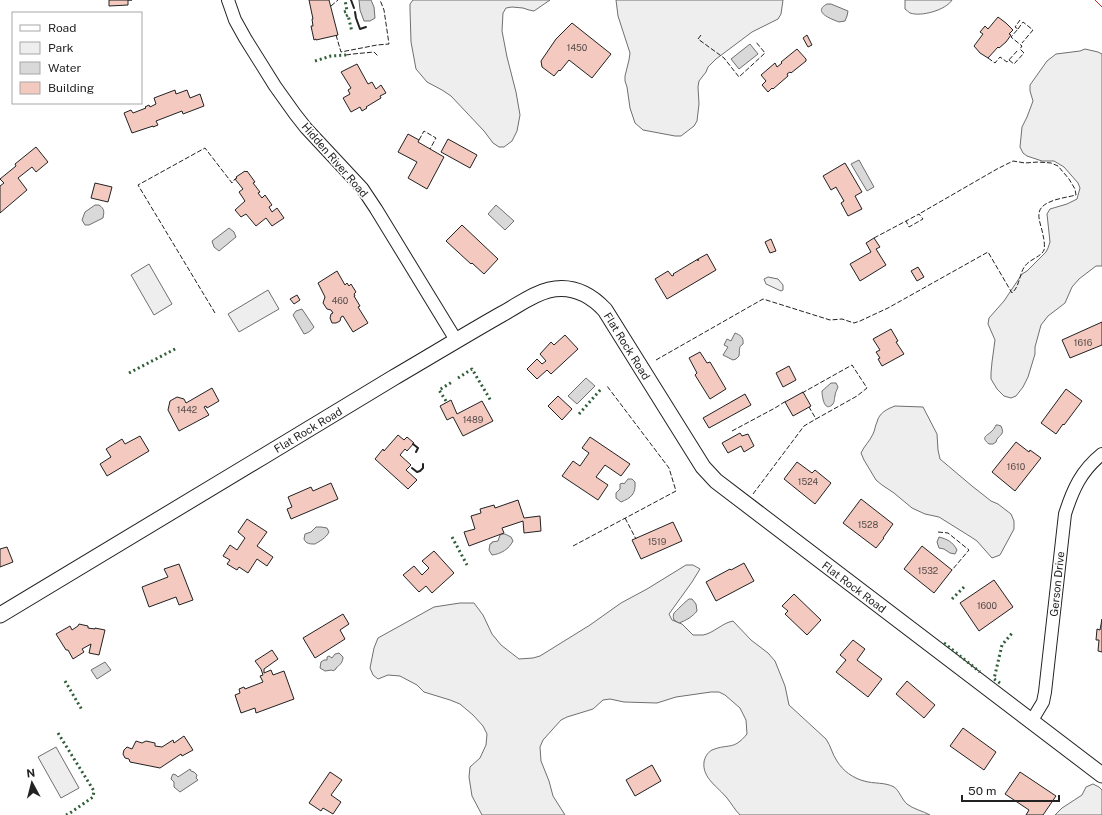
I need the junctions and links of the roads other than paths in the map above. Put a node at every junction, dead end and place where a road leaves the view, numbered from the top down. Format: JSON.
{"nodes":[{"id":1,"x":228,"y":0,"type":"edge"},
{"id":2,"x":456,"y":340,"type":"junction"},
{"id":3,"x":1102,"y":454,"type":"edge"},
{"id":4,"x":0,"y":615,"type":"edge"},
{"id":5,"x":1031,"y":722,"type":"junction"},
{"id":6,"x":1102,"y":775,"type":"edge"}],
"edges":[{"from":1,"to":2,"type":"street","name":"Hidden River Road"},
{"from":2,"to":4,"type":"street","name":"Flat Rock Road"},
{"from":2,"to":5,"type":"street","name":"Flat Rock Road"},
{"from":3,"to":5,"type":"street","name":"Gerson Drive"},
{"from":5,"to":6,"type":"street","name":"Flat Rock Road"}]}
